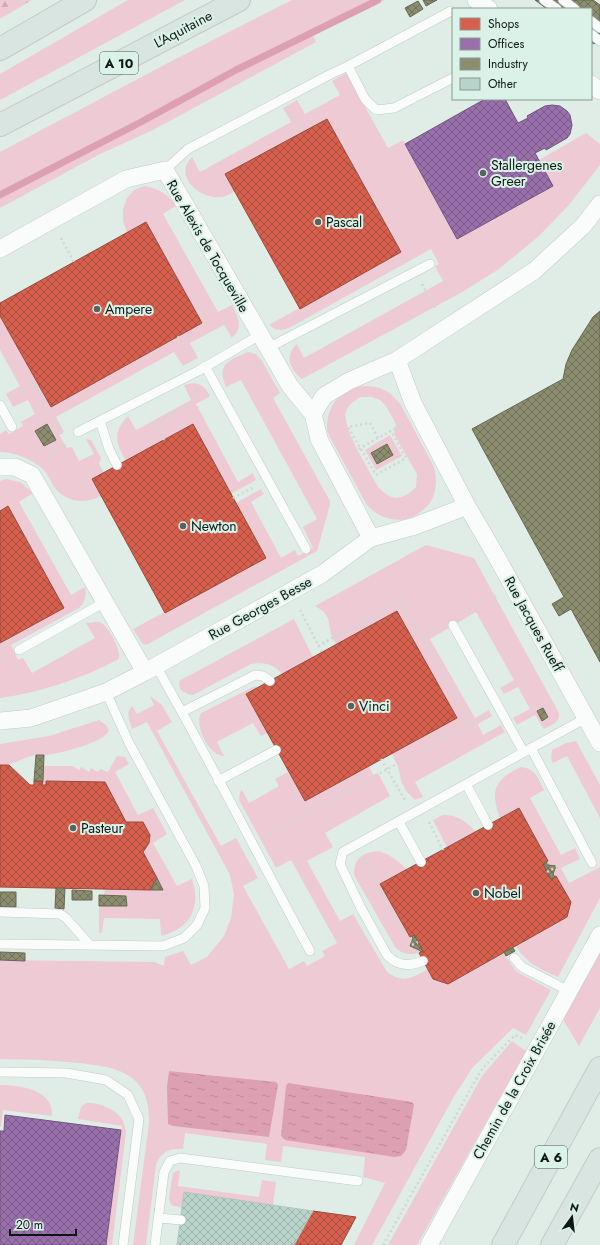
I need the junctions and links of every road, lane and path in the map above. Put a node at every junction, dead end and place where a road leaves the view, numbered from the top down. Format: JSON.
{"nodes":[{"id":1,"x":85,"y":0,"type":"edge"},
{"id":2,"x":239,"y":0,"type":"edge"},
{"id":3,"x":476,"y":0,"type":"edge"},
{"id":4,"x":544,"y":0,"type":"edge"},
{"id":5,"x":563,"y":0,"type":"edge"},
{"id":6,"x":488,"y":8,"type":"edge"},
{"id":7,"x":556,"y":8,"type":"edge"},
{"id":8,"x":573,"y":8,"type":"edge"},
{"id":9,"x":451,"y":11,"type":"dead end"},
{"id":10,"x":592,"y":22,"type":"edge"},
{"id":11,"x":600,"y":28,"type":"edge"},
{"id":12,"x":592,"y":35,"type":"edge"},
{"id":13,"x":600,"y":41,"type":"edge"},
{"id":14,"x":0,"y":49,"type":"edge"},
{"id":15,"x":348,"y":66,"type":"junction"},
{"id":16,"x":452,"y":79,"type":"edge"},
{"id":17,"x":592,"y":85,"type":"edge"},
{"id":18,"x":600,"y":91,"type":"edge"},
{"id":19,"x":282,"y":99,"type":"junction"},
{"id":20,"x":0,"y":125,"type":"edge"},
{"id":21,"x":301,"y":133,"type":"dead end"},
{"id":22,"x":165,"y":170,"type":"junction"},
{"id":23,"x":598,"y":210,"type":"edge"},
{"id":24,"x":52,"y":220,"type":"junction"},
{"id":25,"x":0,"y":249,"type":"edge"},
{"id":26,"x":74,"y":262,"type":"dead end"},
{"id":27,"x":430,"y":264,"type":"dead end"},
{"id":28,"x":415,"y":272,"type":"junction"},
{"id":29,"x":436,"y":310,"type":"dead end"},
{"id":30,"x":178,"y":336,"type":"dead end"},
{"id":31,"x":264,"y":342,"type":"junction"},
{"id":32,"x":397,"y":360,"type":"junction"},
{"id":33,"x":202,"y":369,"type":"junction"},
{"id":34,"x":3,"y":402,"type":"edge"},
{"id":35,"x":313,"y":414,"type":"junction"},
{"id":36,"x":100,"y":421,"type":"junction"},
{"id":37,"x":409,"y":421,"type":"dead end"},
{"id":38,"x":12,"y":426,"type":"dead end"},
{"id":39,"x":391,"y":431,"type":"junction"},
{"id":40,"x":78,"y":432,"type":"joint"},
{"id":41,"x":378,"y":438,"type":"junction"},
{"id":42,"x":164,"y":440,"type":"dead end"},
{"id":43,"x":68,"y":444,"type":"junction"},
{"id":44,"x":360,"y":448,"type":"junction"},
{"id":45,"x":332,"y":464,"type":"junction"},
{"id":46,"x":117,"y":465,"type":"dead end"},
{"id":47,"x":0,"y":467,"type":"edge"},
{"id":48,"x":32,"y":475,"type":"junction"},
{"id":49,"x":238,"y":496,"type":"dead end"},
{"id":50,"x":234,"y":498,"type":"dead end"},
{"id":51,"x":467,"y":506,"type":"junction"},
{"id":52,"x":371,"y":538,"type":"junction"},
{"id":53,"x":306,"y":549,"type":"dead end"},
{"id":54,"x":105,"y":602,"type":"junction"},
{"id":55,"x":300,"y":610,"type":"dead end"},
{"id":56,"x":453,"y":625,"type":"dead end"},
{"id":57,"x":318,"y":646,"type":"junction"},
{"id":58,"x":19,"y":650,"type":"dead end"},
{"id":59,"x":322,"y":652,"type":"dead end"},
{"id":60,"x":151,"y":669,"type":"junction"},
{"id":61,"x":270,"y":681,"type":"dead end"},
{"id":62,"x":106,"y":692,"type":"junction"},
{"id":63,"x":498,"y":709,"type":"junction"},
{"id":64,"x":182,"y":712,"type":"junction"},
{"id":65,"x":586,"y":718,"type":"junction"},
{"id":66,"x":0,"y":721,"type":"edge"},
{"id":67,"x":471,"y":724,"type":"junction"},
{"id":68,"x":600,"y":743,"type":"edge"},
{"id":69,"x":276,"y":750,"type":"dead end"},
{"id":70,"x":527,"y":750,"type":"junction"},
{"id":71,"x":382,"y":759,"type":"dead end"},
{"id":72,"x":387,"y":770,"type":"junction"},
{"id":73,"x":218,"y":781,"type":"junction"},
{"id":74,"x":466,"y":784,"type":"junction"},
{"id":75,"x":422,"y":809,"type":"junction"},
{"id":76,"x":412,"y":814,"type":"junction"},
{"id":77,"x":399,"y":822,"type":"junction"},
{"id":78,"x":488,"y":825,"type":"dead end"},
{"id":79,"x":252,"y":844,"type":"junction"},
{"id":80,"x":356,"y":845,"type":"junction"},
{"id":81,"x":443,"y":850,"type":"dead end"},
{"id":82,"x":585,"y":851,"type":"junction"},
{"id":83,"x":421,"y":862,"type":"dead end"},
{"id":84,"x":592,"y":863,"type":"dead end"},
{"id":85,"x":547,"y":872,"type":"dead end"},
{"id":86,"x":0,"y":912,"type":"edge"},
{"id":87,"x":600,"y":935,"type":"edge"},
{"id":88,"x":418,"y":942,"type":"dead end"},
{"id":89,"x":0,"y":944,"type":"edge"},
{"id":90,"x":90,"y":945,"type":"junction"},
{"id":91,"x":310,"y":951,"type":"dead end"},
{"id":92,"x":514,"y":958,"type":"dead end"},
{"id":93,"x":423,"y":961,"type":"dead end"},
{"id":94,"x":569,"y":991,"type":"junction"},
{"id":95,"x":538,"y":1047,"type":"junction"},
{"id":96,"x":600,"y":1068,"type":"edge"},
{"id":97,"x":0,"y":1072,"type":"edge"},
{"id":98,"x":600,"y":1159,"type":"edge"},
{"id":99,"x":358,"y":1181,"type":"dead end"},
{"id":100,"x":159,"y":1218,"type":"junction"},
{"id":101,"x":181,"y":1220,"type":"dead end"},
{"id":102,"x":123,"y":1245,"type":"edge"},
{"id":103,"x":155,"y":1245,"type":"edge"},
{"id":104,"x":383,"y":1245,"type":"edge"},
{"id":105,"x":429,"y":1245,"type":"edge"},
{"id":106,"x":503,"y":1245,"type":"edge"},
{"id":107,"x":552,"y":1245,"type":"edge"}],
"edges":[{"from":1,"to":14,"type":"highway"},
{"from":2,"to":20,"type":"highway","name":"L'Aquitaine","number":"A 10"},
{"from":3,"to":6,"type":"street"},
{"from":4,"to":7,"type":"lane"},
{"from":5,"to":8,"type":"lane"},
{"from":9,"to":15,"type":"lane"},
{"from":10,"to":11,"type":"lane"},
{"from":12,"to":13,"type":"lane"},
{"from":15,"to":16,"type":"lane"},
{"from":15,"to":19,"type":"lane"},
{"from":17,"to":18,"type":"street"},
{"from":19,"to":21,"type":"path"},
{"from":19,"to":22,"type":"lane"},
{"from":22,"to":24,"type":"street","name":"Rue Alexis de Tocqueville"},
{"from":22,"to":31,"type":"street","name":"Rue Alexis de Tocqueville"},
{"from":23,"to":32,"type":"street"},
{"from":24,"to":25,"type":"street","name":"Rue Alexis de Tocqueville"},
{"from":24,"to":26,"type":"path"},
{"from":27,"to":28,"type":"lane"},
{"from":28,"to":29,"type":"path"},
{"from":28,"to":31,"type":"lane"},
{"from":30,"to":33,"type":"path"},
{"from":31,"to":33,"type":"lane"},
{"from":31,"to":35,"type":"street","name":"Rue Alexis de Tocqueville"},
{"from":32,"to":35,"type":"street"},
{"from":32,"to":51,"type":"street"},
{"from":33,"to":36,"type":"lane"},
{"from":33,"to":42,"type":"path"},
{"from":33,"to":53,"type":"lane"},
{"from":34,"to":38,"type":"lane"},
{"from":34,"to":43,"type":"path"},
{"from":35,"to":45,"type":"street","name":"Rue Alexis de Tocqueville"},
{"from":36,"to":40,"type":"lane"},
{"from":36,"to":46,"type":"lane"},
{"from":37,"to":39,"type":"path"},
{"from":39,"to":41,"type":"path"},
{"from":39,"to":44,"type":"path"},
{"from":40,"to":43,"type":"path"},
{"from":41,"to":44,"type":"path"},
{"from":41,"to":44,"type":"path"},
{"from":43,"to":48,"type":"path"},
{"from":44,"to":45,"type":"path"},
{"from":45,"to":52,"type":"street","name":"Rue Alexis de Tocqueville"},
{"from":47,"to":48,"type":"street"},
{"from":48,"to":54,"type":"street"},
{"from":49,"to":50,"type":"path"},
{"from":51,"to":52,"type":"street"},
{"from":51,"to":65,"type":"street","name":"Rue Jacques Rueff"},
{"from":52,"to":60,"type":"street","name":"Rue Georges Besse"},
{"from":54,"to":58,"type":"lane"},
{"from":54,"to":60,"type":"street"},
{"from":55,"to":57,"type":"path"},
{"from":56,"to":63,"type":"lane"},
{"from":57,"to":59,"type":"path"},
{"from":57,"to":67,"type":"path"},
{"from":60,"to":62,"type":"street","name":"Rue Georges Besse"},
{"from":60,"to":64,"type":"lane"},
{"from":61,"to":64,"type":"lane"},
{"from":62,"to":66,"type":"street","name":"Rue Georges Besse"},
{"from":62,"to":90,"type":"lane"},
{"from":63,"to":67,"type":"path"},
{"from":63,"to":70,"type":"lane"},
{"from":64,"to":73,"type":"lane"},
{"from":65,"to":68,"type":"street","name":"Rue Jacques Rueff"},
{"from":65,"to":70,"type":"lane"},
{"from":67,"to":72,"type":"path"},
{"from":69,"to":73,"type":"lane"},
{"from":70,"to":74,"type":"lane"},
{"from":70,"to":82,"type":"lane"},
{"from":71,"to":72,"type":"path"},
{"from":72,"to":76,"type":"path"},
{"from":72,"to":79,"type":"path"},
{"from":73,"to":79,"type":"lane"},
{"from":74,"to":75,"type":"lane"},
{"from":74,"to":78,"type":"lane"},
{"from":75,"to":76,"type":"lane"},
{"from":75,"to":81,"type":"path"},
{"from":76,"to":77,"type":"lane"},
{"from":77,"to":80,"type":"lane"},
{"from":77,"to":83,"type":"lane"},
{"from":79,"to":91,"type":"lane"},
{"from":80,"to":88,"type":"path"},
{"from":80,"to":93,"type":"lane"},
{"from":82,"to":84,"type":"lane"},
{"from":82,"to":85,"type":"path"},
{"from":86,"to":90,"type":"lane"},
{"from":87,"to":94,"type":"street","name":"Chemin de la Croix Brisée"},
{"from":89,"to":90,"type":"lane"},
{"from":92,"to":94,"type":"lane"},
{"from":94,"to":95,"type":"street","name":"Chemin de la Croix Brisée"},
{"from":95,"to":104,"type":"path"},
{"from":95,"to":105,"type":"street","name":"Chemin de la Croix Brisée"},
{"from":96,"to":106,"type":"highway","number":"A 6"},
{"from":97,"to":102,"type":"lane"},
{"from":98,"to":107,"type":"highway"},
{"from":99,"to":100,"type":"lane"},
{"from":100,"to":101,"type":"lane"},
{"from":100,"to":103,"type":"lane"}]}
